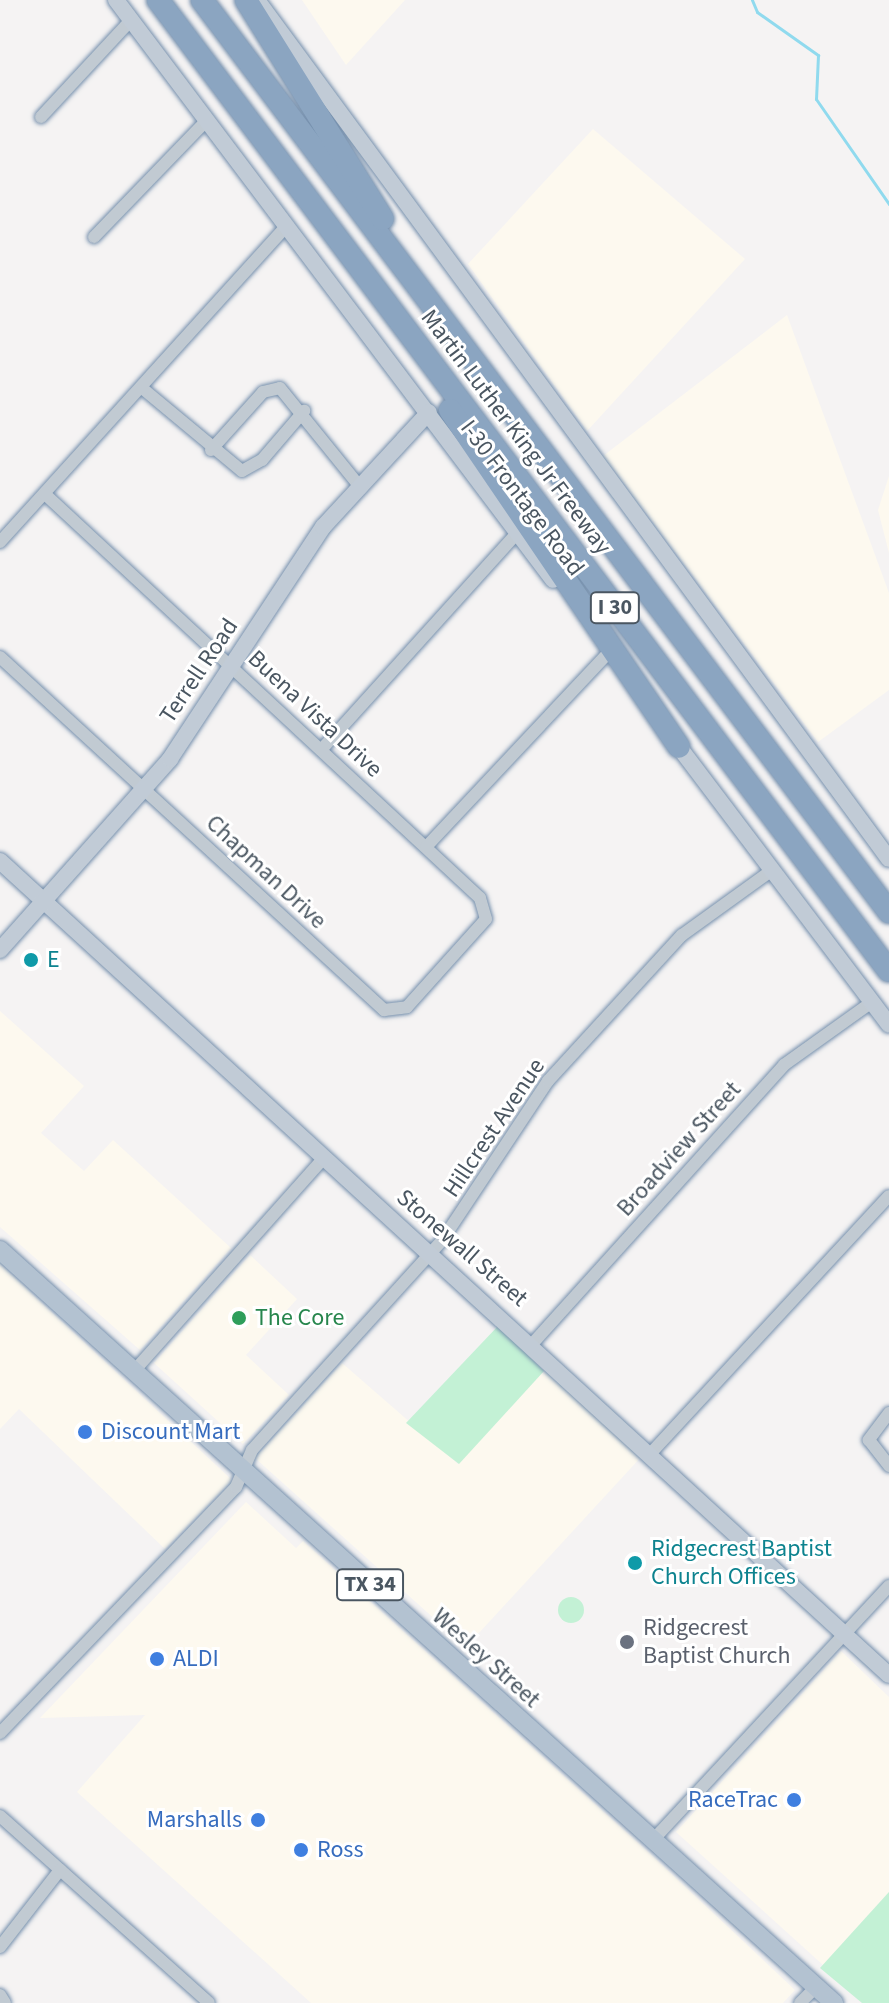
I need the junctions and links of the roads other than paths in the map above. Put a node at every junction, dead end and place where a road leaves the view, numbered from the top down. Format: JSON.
{"nodes":[{"id":1,"x":116,"y":0,"type":"edge"},
{"id":2,"x":158,"y":0,"type":"edge"},
{"id":3,"x":202,"y":0,"type":"edge"},
{"id":4,"x":246,"y":0,"type":"edge"},
{"id":5,"x":257,"y":0,"type":"edge"},
{"id":6,"x":131,"y":20,"type":"junction"},
{"id":7,"x":41,"y":117,"type":"dead end"},
{"id":8,"x":205,"y":122,"type":"junction"},
{"id":9,"x":285,"y":228,"type":"junction"},
{"id":10,"x":94,"y":237,"type":"dead end"},
{"id":11,"x":343,"y":244,"type":"junction"},
{"id":12,"x":465,"y":348,"type":"junction"},
{"id":13,"x":142,"y":388,"type":"junction"},
{"id":14,"x":304,"y":411,"type":"junction"},
{"id":15,"x":429,"y":412,"type":"junction"},
{"id":16,"x":211,"y":450,"type":"junction"},
{"id":17,"x":361,"y":488,"type":"junction"},
{"id":18,"x":45,"y":494,"type":"junction"},
{"id":19,"x":518,"y":532,"type":"junction"},
{"id":20,"x":0,"y":542,"type":"edge"},
{"id":21,"x":608,"y":653,"type":"junction"},
{"id":22,"x":0,"y":657,"type":"edge"},
{"id":23,"x":231,"y":666,"type":"junction"},
{"id":24,"x":755,"y":734,"type":"junction"},
{"id":25,"x":679,"y":747,"type":"junction"},
{"id":26,"x":321,"y":750,"type":"junction"},
{"id":27,"x":144,"y":788,"type":"junction"},
{"id":28,"x":426,"y":847,"type":"junction"},
{"id":29,"x":889,"y":859,"type":"edge"},
{"id":30,"x":0,"y":861,"type":"edge"},
{"id":31,"x":772,"y":870,"type":"junction"},
{"id":32,"x":889,"y":891,"type":"edge"},
{"id":33,"x":43,"y":901,"type":"junction"},
{"id":34,"x":484,"y":903,"type":"joint"},
{"id":35,"x":889,"y":912,"type":"edge"},
{"id":36,"x":0,"y":950,"type":"edge"},
{"id":37,"x":889,"y":971,"type":"edge"},
{"id":38,"x":872,"y":1002,"type":"junction"},
{"id":39,"x":889,"y":1025,"type":"edge"},
{"id":40,"x":323,"y":1159,"type":"junction"},
{"id":41,"x":889,"y":1196,"type":"edge"},
{"id":42,"x":0,"y":1250,"type":"edge"},
{"id":43,"x":432,"y":1250,"type":"junction"},
{"id":44,"x":533,"y":1343,"type":"junction"},
{"id":45,"x":134,"y":1371,"type":"junction"},
{"id":46,"x":889,"y":1413,"type":"edge"},
{"id":47,"x":651,"y":1453,"type":"junction"},
{"id":48,"x":889,"y":1466,"type":"edge"},
{"id":49,"x":243,"y":1470,"type":"junction"},
{"id":50,"x":889,"y":1586,"type":"edge"},
{"id":51,"x":842,"y":1631,"type":"junction"},
{"id":52,"x":889,"y":1675,"type":"edge"},
{"id":53,"x":0,"y":1733,"type":"edge"},
{"id":54,"x":0,"y":1816,"type":"edge"},
{"id":55,"x":653,"y":1840,"type":"junction"},
{"id":56,"x":60,"y":1870,"type":"junction"},
{"id":57,"x":0,"y":1947,"type":"edge"},
{"id":58,"x":816,"y":1987,"type":"junction"},
{"id":59,"x":0,"y":1995,"type":"edge"},
{"id":60,"x":5,"y":2003,"type":"edge"},
{"id":61,"x":209,"y":2003,"type":"edge"},
{"id":62,"x":800,"y":2003,"type":"edge"},
{"id":63,"x":834,"y":2003,"type":"edge"}],
"edges":[{"from":1,"to":6,"type":"main road","name":"I-30 Frontage Road"},
{"from":2,"to":11,"type":"highway","name":"Martin Luther King Jr Freeway","number":"I 30"},
{"from":3,"to":12,"type":"highway","name":"Martin Luther King Jr Freeway","number":"I 30"},
{"from":4,"to":12,"type":"highway"},
{"from":5,"to":29,"type":"main road"},
{"from":6,"to":7,"type":"street"},
{"from":6,"to":8,"type":"main road","name":"I-30 Frontage Road"},
{"from":8,"to":9,"type":"main road","name":"I-30 Frontage Road"},
{"from":8,"to":10,"type":"street"},
{"from":9,"to":13,"type":"street"},
{"from":9,"to":15,"type":"main road","name":"I-30 Frontage Road"},
{"from":11,"to":25,"type":"highway"},
{"from":11,"to":37,"type":"highway","name":"Martin Luther King Jr Freeway","number":"I 30"},
{"from":12,"to":24,"type":"highway","name":"Martin Luther King Jr Freeway","number":"I 30"},
{"from":13,"to":16,"type":"street"},
{"from":13,"to":18,"type":"street"},
{"from":14,"to":16,"type":"street"},
{"from":14,"to":16,"type":"street"},
{"from":14,"to":17,"type":"street"},
{"from":15,"to":17,"type":"main road","name":"Terrell Road"},
{"from":15,"to":19,"type":"main road","name":"I-30 Frontage Road"},
{"from":17,"to":23,"type":"main road","name":"Terrell Road"},
{"from":18,"to":20,"type":"street"},
{"from":18,"to":23,"type":"street","name":"Buena Vista Drive"},
{"from":19,"to":21,"type":"main road","name":"I-30 Frontage Road"},
{"from":19,"to":26,"type":"street"},
{"from":21,"to":25,"type":"main road","name":"I-30 Frontage Road"},
{"from":21,"to":28,"type":"street"},
{"from":22,"to":27,"type":"street","name":"Chapman Drive"},
{"from":23,"to":26,"type":"street","name":"Buena Vista Drive"},
{"from":23,"to":27,"type":"main road","name":"Terrell Road"},
{"from":24,"to":32,"type":"highway"},
{"from":24,"to":35,"type":"highway","name":"Martin Luther King Jr Freeway","number":"I 30"},
{"from":25,"to":31,"type":"main road","name":"I-30 Frontage Road"},
{"from":26,"to":28,"type":"street","name":"Buena Vista Drive"},
{"from":27,"to":33,"type":"main road","name":"Terrell Road"},
{"from":27,"to":34,"type":"street","name":"Chapman Drive"},
{"from":28,"to":34,"type":"street","name":"Buena Vista Drive"},
{"from":30,"to":33,"type":"main road","name":"Stonewall Street"},
{"from":31,"to":38,"type":"main road","name":"I-30 Frontage Road"},
{"from":31,"to":43,"type":"street","name":"Hillcrest Avenue"},
{"from":33,"to":36,"type":"main road","name":"Terrell Road"},
{"from":33,"to":40,"type":"main road","name":"Stonewall Street"},
{"from":38,"to":39,"type":"main road","name":"I-30 Frontage Road"},
{"from":38,"to":44,"type":"street","name":"Broadview Street"},
{"from":40,"to":43,"type":"main road","name":"Stonewall Street"},
{"from":40,"to":45,"type":"street"},
{"from":41,"to":47,"type":"street"},
{"from":42,"to":45,"type":"main road","name":"Wesley Street","number":"TX 34"},
{"from":43,"to":44,"type":"main road","name":"Stonewall Street"},
{"from":43,"to":49,"type":"street","name":"Hillcrest Avenue"},
{"from":44,"to":47,"type":"main road","name":"Stonewall Street"},
{"from":45,"to":49,"type":"main road","name":"Wesley Street","number":"TX 34"},
{"from":46,"to":48,"type":"street"},
{"from":47,"to":51,"type":"main road","name":"Stonewall Street"},
{"from":49,"to":53,"type":"street","name":"Hillcrest Avenue"},
{"from":49,"to":55,"type":"main road","name":"Wesley Street","number":"TX 34"},
{"from":50,"to":51,"type":"street"},
{"from":51,"to":52,"type":"main road","name":"Stonewall Street"},
{"from":51,"to":55,"type":"street"},
{"from":54,"to":56,"type":"street"},
{"from":55,"to":58,"type":"main road","name":"Wesley Street","number":"TX 34"},
{"from":56,"to":57,"type":"street"},
{"from":56,"to":61,"type":"street"},
{"from":58,"to":62,"type":"street"},
{"from":58,"to":63,"type":"main road","name":"Wesley Street","number":"TX 34"},
{"from":59,"to":60,"type":"street"}]}
